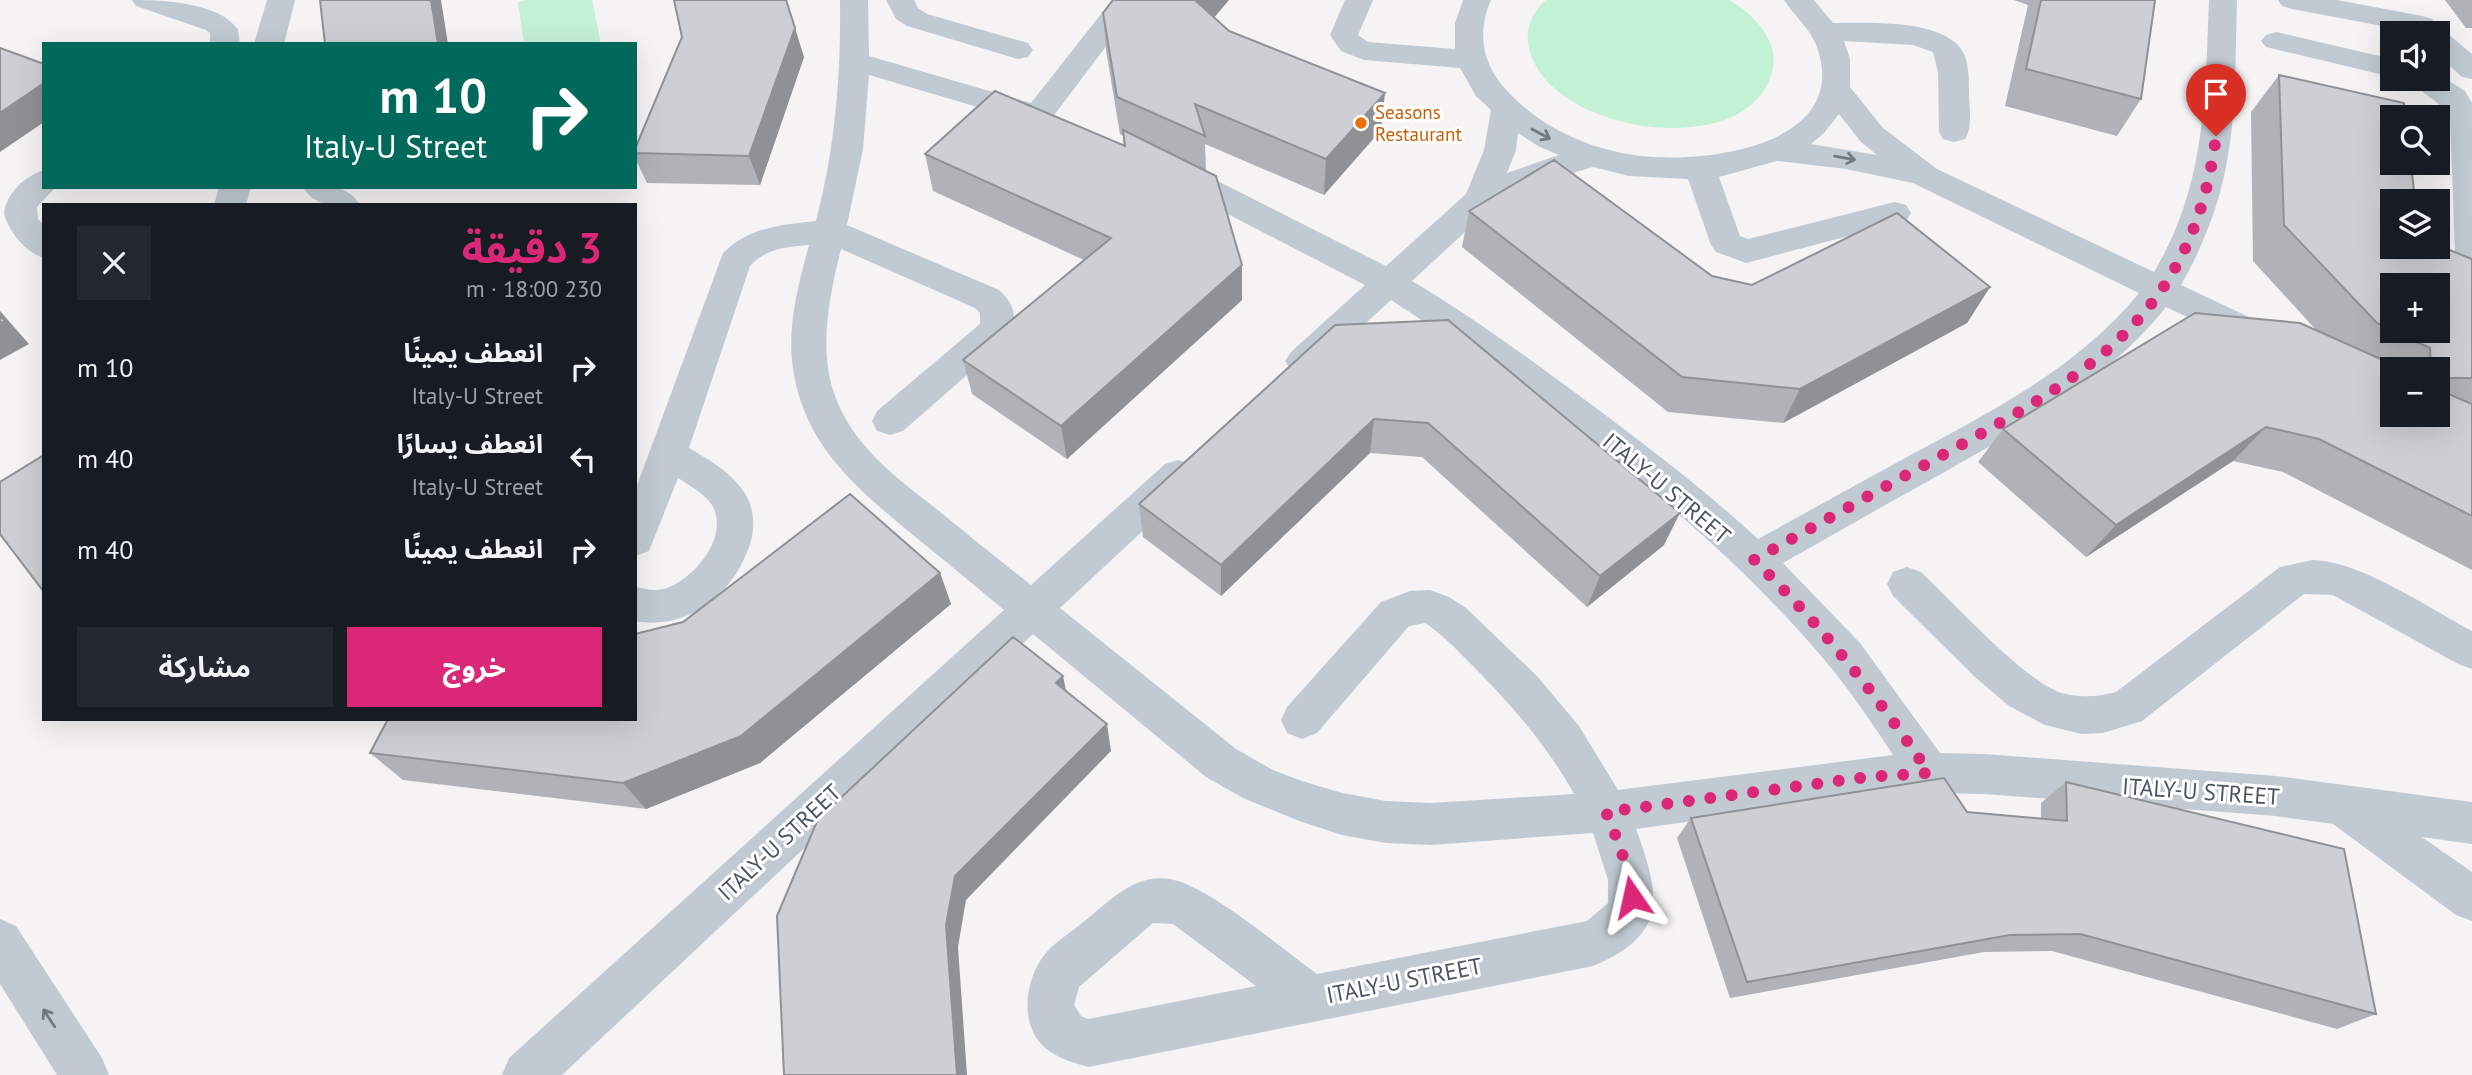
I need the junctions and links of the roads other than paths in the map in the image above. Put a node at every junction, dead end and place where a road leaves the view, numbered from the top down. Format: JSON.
{"nodes":[{"id":1,"x":146,"y":0,"type":"edge"},
{"id":2,"x":281,"y":0,"type":"edge"},
{"id":3,"x":854,"y":0,"type":"edge"},
{"id":4,"x":900,"y":0,"type":"edge"},
{"id":5,"x":1127,"y":0,"type":"edge"},
{"id":6,"x":1359,"y":0,"type":"edge"},
{"id":7,"x":1477,"y":0,"type":"edge"},
{"id":8,"x":1798,"y":0,"type":"edge"},
{"id":9,"x":2223,"y":0,"type":"edge"},
{"id":10,"x":2292,"y":0,"type":"edge"},
{"id":11,"x":2400,"y":0,"type":"edge"},
{"id":12,"x":2380,"y":21,"type":"edge"},
{"id":13,"x":2419,"y":21,"type":"edge"},
{"id":14,"x":1825,"y":32,"type":"junction"},
{"id":15,"x":2276,"y":41,"type":"dead end"},
{"id":16,"x":225,"y":42,"type":"edge"},
{"id":17,"x":270,"y":42,"type":"edge"},
{"id":18,"x":1018,"y":50,"type":"dead end"},
{"id":19,"x":2450,"y":51,"type":"edge"},
{"id":20,"x":1471,"y":60,"type":"junction"},
{"id":21,"x":856,"y":62,"type":"junction"},
{"id":22,"x":2380,"y":65,"type":"edge"},
{"id":23,"x":2472,"y":70,"type":"edge"},
{"id":24,"x":1835,"y":89,"type":"junction"},
{"id":25,"x":2444,"y":91,"type":"edge"},
{"id":26,"x":1506,"y":109,"type":"junction"},
{"id":27,"x":1954,"y":132,"type":"dead end"},
{"id":28,"x":1778,"y":150,"type":"junction"},
{"id":29,"x":1588,"y":154,"type":"junction"},
{"id":30,"x":1144,"y":159,"type":"edge"},
{"id":31,"x":1700,"y":169,"type":"junction"},
{"id":32,"x":1926,"y":177,"type":"junction"},
{"id":33,"x":42,"y":183,"type":"edge"},
{"id":34,"x":322,"y":189,"type":"edge"},
{"id":35,"x":1480,"y":200,"type":"junction"},
{"id":36,"x":341,"y":203,"type":"edge"},
{"id":37,"x":1895,"y":213,"type":"edge"},
{"id":38,"x":831,"y":231,"type":"junction"},
{"id":39,"x":42,"y":244,"type":"edge"},
{"id":40,"x":2472,"y":253,"type":"edge"},
{"id":41,"x":1388,"y":282,"type":"junction"},
{"id":42,"x":2161,"y":290,"type":"junction"},
{"id":43,"x":2283,"y":348,"type":"edge"},
{"id":44,"x":1276,"y":385,"type":"edge"},
{"id":45,"x":891,"y":421,"type":"dead end"},
{"id":46,"x":1205,"y":450,"type":"edge"},
{"id":47,"x":669,"y":453,"type":"junction"},
{"id":48,"x":637,"y":535,"type":"edge"},
{"id":49,"x":1754,"y":560,"type":"junction"},
{"id":50,"x":1907,"y":584,"type":"dead end"},
{"id":51,"x":637,"y":605,"type":"edge"},
{"id":52,"x":1032,"y":609,"type":"junction"},
{"id":53,"x":2472,"y":651,"type":"edge"},
{"id":54,"x":1302,"y":720,"type":"dead end"},
{"id":55,"x":1929,"y":773,"type":"junction"},
{"id":56,"x":2339,"y":804,"type":"junction"},
{"id":57,"x":1606,"y":812,"type":"junction"},
{"id":58,"x":2472,"y":823,"type":"edge"},
{"id":59,"x":2472,"y":899,"type":"edge"},
{"id":60,"x":0,"y":942,"type":"edge"},
{"id":61,"x":1312,"y":999,"type":"junction"},
{"id":62,"x":85,"y":1075,"type":"edge"},
{"id":63,"x":526,"y":1075,"type":"edge"}],
"edges":[{"from":1,"to":16,"type":"street"},
{"from":2,"to":17,"type":"street"},
{"from":3,"to":21,"type":"street","name":"ITALY-U STREET"},
{"from":4,"to":18,"type":"street"},
{"from":5,"to":21,"type":"street"},
{"from":6,"to":20,"type":"street"},
{"from":7,"to":20,"type":"street"},
{"from":8,"to":14,"type":"street"},
{"from":9,"to":42,"type":"street"},
{"from":10,"to":12,"type":"street"},
{"from":11,"to":13,"type":"street"},
{"from":14,"to":24,"type":"street"},
{"from":14,"to":27,"type":"street"},
{"from":15,"to":22,"type":"street"},
{"from":19,"to":23,"type":"street"},
{"from":20,"to":26,"type":"street"},
{"from":21,"to":38,"type":"street","name":"ITALY-U STREET"},
{"from":24,"to":28,"type":"street"},
{"from":24,"to":32,"type":"street"},
{"from":25,"to":40,"type":"street"},
{"from":26,"to":29,"type":"street","one_way":true},
{"from":26,"to":35,"type":"street"},
{"from":28,"to":31,"type":"street"},
{"from":28,"to":32,"type":"street","one_way":true},
{"from":29,"to":31,"type":"street"},
{"from":29,"to":35,"type":"street"},
{"from":30,"to":41,"type":"street","name":"ITALY-U STREET"},
{"from":31,"to":37,"type":"street"},
{"from":32,"to":42,"type":"street"},
{"from":33,"to":39,"type":"street"},
{"from":34,"to":36,"type":"street"},
{"from":35,"to":41,"type":"street"},
{"from":38,"to":45,"type":"street"},
{"from":38,"to":47,"type":"street"},
{"from":38,"to":52,"type":"street","name":"ITALY-U STREET"},
{"from":41,"to":44,"type":"street"},
{"from":41,"to":49,"type":"street","name":"ITALY-U STREET"},
{"from":42,"to":43,"type":"street"},
{"from":42,"to":49,"type":"street"},
{"from":46,"to":52,"type":"street","name":"ITALY-U STREET"},
{"from":47,"to":48,"type":"street"},
{"from":47,"to":51,"type":"street"},
{"from":49,"to":55,"type":"street","name":"ITALY-U STREET"},
{"from":50,"to":53,"type":"street"},
{"from":52,"to":57,"type":"street","name":"ITALY-U STREET"},
{"from":52,"to":63,"type":"street","name":"ITALY-U STREET"},
{"from":54,"to":57,"type":"street","name":"ITALY-U STREET"},
{"from":55,"to":56,"type":"street","name":"ITALY-U STREET"},
{"from":55,"to":57,"type":"street","name":"ITALY-U STREET"},
{"from":56,"to":58,"type":"street","name":"ITALY-U STREET"},
{"from":56,"to":59,"type":"street"},
{"from":57,"to":61,"type":"street","name":"ITALY-U STREET"},
{"from":62,"to":60,"type":"street","one_way":true},
{"from":61,"to":61,"type":"street","name":"ITALY-U STREET"}]}
